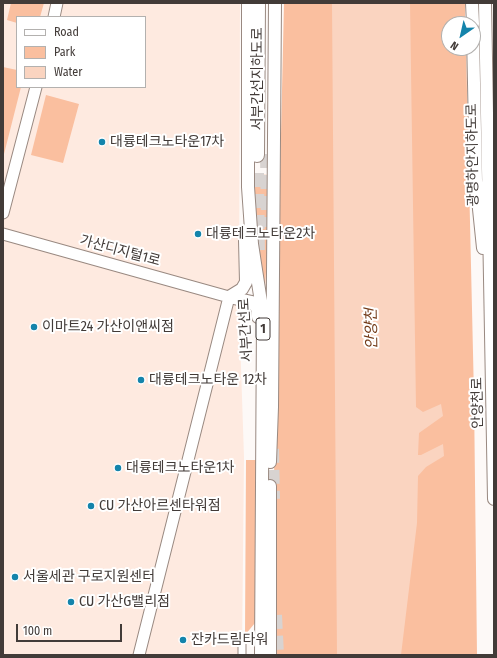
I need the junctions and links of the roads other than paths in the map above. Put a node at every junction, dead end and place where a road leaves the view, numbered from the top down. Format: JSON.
{"nodes":[{"id":1,"x":57,"y":3,"type":"edge"},
{"id":2,"x":248,"y":3,"type":"edge"},
{"id":3,"x":258,"y":3,"type":"edge"},
{"id":4,"x":267,"y":3,"type":"edge"},
{"id":5,"x":275,"y":3,"type":"edge"},
{"id":6,"x":282,"y":3,"type":"edge"},
{"id":7,"x":472,"y":3,"type":"edge"},
{"id":8,"x":485,"y":3,"type":"edge"},
{"id":9,"x":54,"y":16,"type":"edge"},
{"id":10,"x":473,"y":16,"type":"edge"},
{"id":11,"x":473,"y":56,"type":"edge"},
{"id":12,"x":36,"y":88,"type":"edge"},
{"id":13,"x":275,"y":140,"type":"junction"},
{"id":14,"x":248,"y":187,"type":"junction"},
{"id":15,"x":3,"y":213,"type":"edge"},
{"id":16,"x":3,"y":234,"type":"edge"},
{"id":17,"x":494,"y":283,"type":"edge"},
{"id":18,"x":229,"y":297,"type":"junction"},
{"id":19,"x":491,"y":307,"type":"junction"},
{"id":20,"x":493,"y":360,"type":"edge"},
{"id":21,"x":262,"y":412,"type":"junction"},
{"id":22,"x":494,"y":499,"type":"edge"},
{"id":23,"x":242,"y":643,"type":"dead end"},
{"id":24,"x":139,"y":655,"type":"edge"},
{"id":25,"x":242,"y":655,"type":"edge"},
{"id":26,"x":261,"y":655,"type":"edge"},
{"id":27,"x":270,"y":655,"type":"edge"}],
"edges":[{"from":1,"to":9,"type":"street"},
{"from":2,"to":14,"type":"main road","name":"서부간선로","number":"1"},
{"from":3,"to":4,"type":"highway","name":"서부간선지하도로"},
{"from":5,"to":13,"type":"main road","name":"서부간선로","number":"1"},
{"from":6,"to":13,"type":"main road"},
{"from":7,"to":10,"type":"main road"},
{"from":8,"to":19,"type":"main road","name":"광명하안지하도로"},
{"from":11,"to":19,"type":"main road"},
{"from":12,"to":15,"type":"street"},
{"from":13,"to":27,"type":"main road","name":"서부간선로","number":"1"},
{"from":14,"to":18,"type":"main road"},
{"from":14,"to":21,"type":"main road","name":"서부간선로","number":"1"},
{"from":16,"to":18,"type":"street","name":"가산디지털1로"},
{"from":17,"to":19,"type":"main road"},
{"from":18,"to":21,"type":"main road"},
{"from":18,"to":24,"type":"street"},
{"from":19,"to":20,"type":"main road","name":"안양천로"},
{"from":20,"to":22,"type":"main road","name":"안양천로"},
{"from":21,"to":26,"type":"main road","name":"서부간선로","number":"1"},
{"from":23,"to":25,"type":"street"}]}
